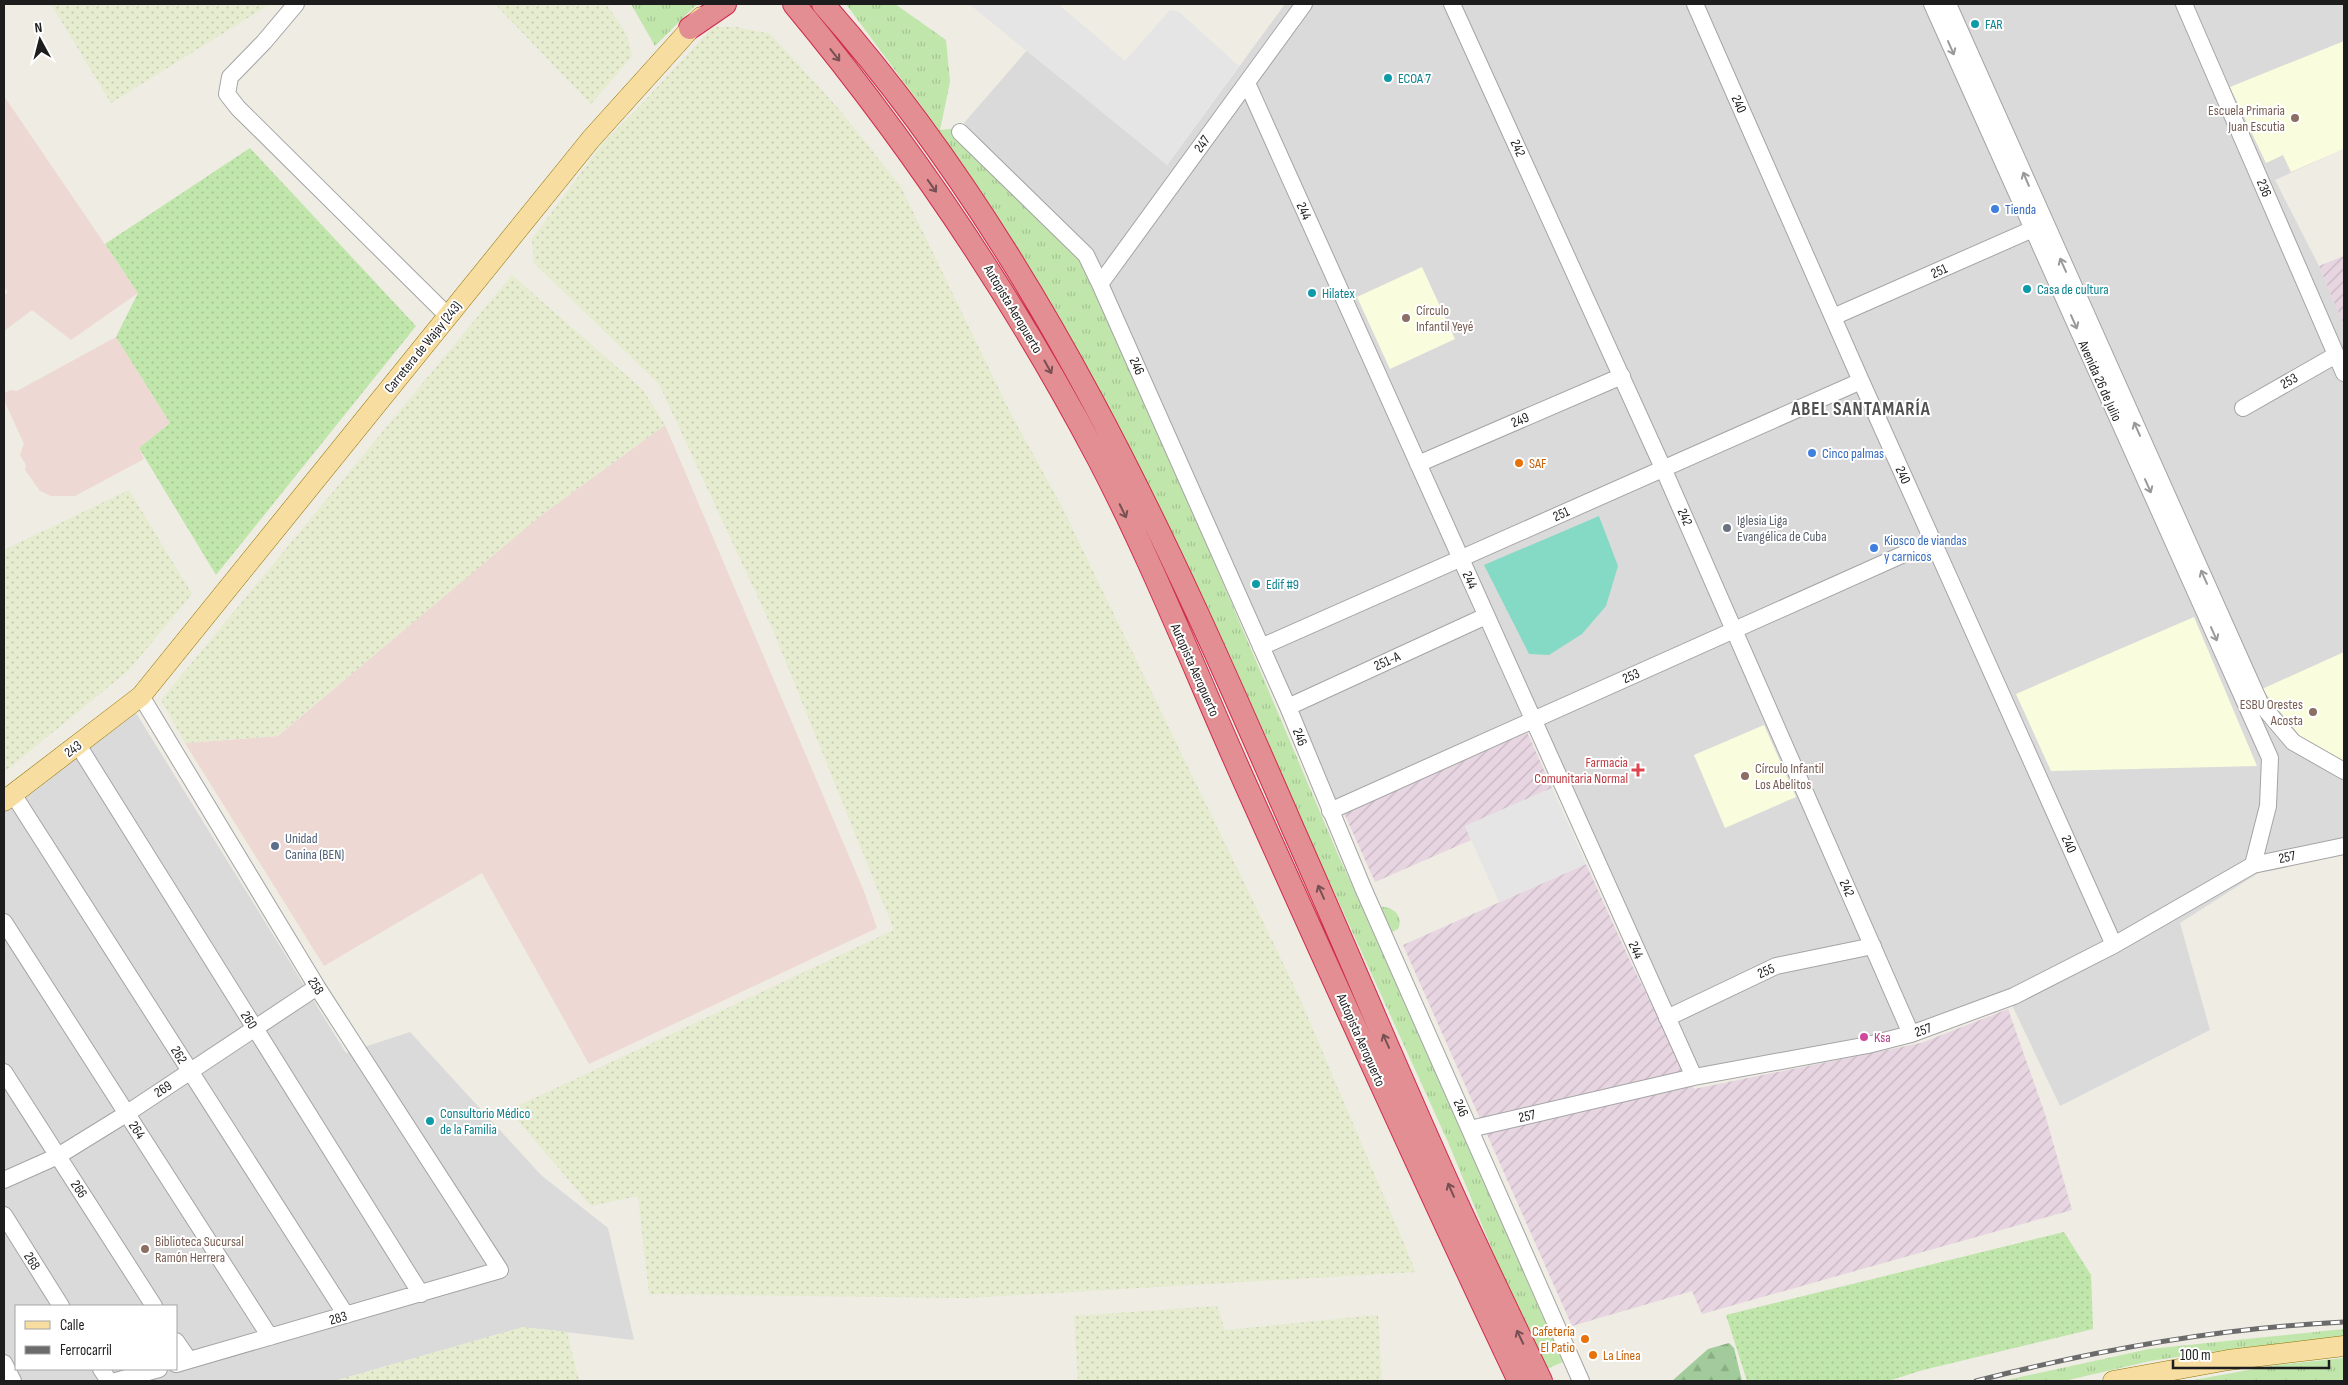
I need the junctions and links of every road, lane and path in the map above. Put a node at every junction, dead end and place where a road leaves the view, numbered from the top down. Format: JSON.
{"nodes":[{"id":1,"x":296,"y":4,"type":"edge"},
{"id":2,"x":712,"y":4,"type":"edge"},
{"id":3,"x":725,"y":4,"type":"edge"},
{"id":4,"x":779,"y":4,"type":"edge"},
{"id":5,"x":794,"y":4,"type":"edge"},
{"id":6,"x":1304,"y":4,"type":"edge"},
{"id":7,"x":1452,"y":4,"type":"edge"},
{"id":8,"x":1695,"y":4,"type":"edge"},
{"id":9,"x":1932,"y":4,"type":"edge"},
{"id":10,"x":1948,"y":4,"type":"edge"},
{"id":11,"x":2184,"y":4,"type":"edge"},
{"id":12,"x":828,"y":8,"type":"edge"},
{"id":13,"x":811,"y":24,"type":"junction"},
{"id":14,"x":690,"y":28,"type":"junction"},
{"id":15,"x":1247,"y":83,"type":"junction"},
{"id":16,"x":960,"y":132,"type":"dead end"},
{"id":17,"x":2039,"y":227,"type":"junction"},
{"id":18,"x":1100,"y":284,"type":"junction"},
{"id":19,"x":448,"y":316,"type":"junction"},
{"id":20,"x":1834,"y":317,"type":"junction"},
{"id":21,"x":2336,"y":355,"type":"junction"},
{"id":22,"x":2344,"y":373,"type":"edge"},
{"id":23,"x":1622,"y":376,"type":"junction"},
{"id":24,"x":1861,"y":381,"type":"junction"},
{"id":25,"x":2243,"y":408,"type":"dead end"},
{"id":26,"x":2140,"y":453,"type":"junction"},
{"id":27,"x":1418,"y":464,"type":"junction"},
{"id":28,"x":1663,"y":468,"type":"junction"},
{"id":29,"x":1933,"y":542,"type":"junction"},
{"id":30,"x":1460,"y":558,"type":"junction"},
{"id":31,"x":1486,"y":616,"type":"junction"},
{"id":32,"x":1734,"y":630,"type":"junction"},
{"id":33,"x":1261,"y":647,"type":"junction"},
{"id":34,"x":141,"y":696,"type":"junction"},
{"id":35,"x":1288,"y":706,"type":"junction"},
{"id":36,"x":1533,"y":720,"type":"junction"},
{"id":37,"x":2293,"y":742,"type":"junction"},
{"id":38,"x":78,"y":745,"type":"junction"},
{"id":39,"x":2270,"y":758,"type":"junction"},
{"id":40,"x":2344,"y":771,"type":"edge"},
{"id":41,"x":9,"y":798,"type":"edge"},
{"id":42,"x":1330,"y":811,"type":"junction"},
{"id":43,"x":2344,"y":846,"type":"edge"},
{"id":44,"x":2253,"y":865,"type":"junction"},
{"id":45,"x":4,"y":922,"type":"edge"},
{"id":46,"x":2114,"y":945,"type":"junction"},
{"id":47,"x":1873,"y":946,"type":"junction"},
{"id":48,"x":316,"y":987,"type":"junction"},
{"id":49,"x":1667,"y":1018,"type":"junction"},
{"id":50,"x":255,"y":1029,"type":"junction"},
{"id":51,"x":1911,"y":1034,"type":"junction"},
{"id":52,"x":4,"y":1072,"type":"edge"},
{"id":53,"x":189,"y":1072,"type":"junction"},
{"id":54,"x":1694,"y":1078,"type":"junction"},
{"id":55,"x":126,"y":1114,"type":"junction"},
{"id":56,"x":1470,"y":1129,"type":"junction"},
{"id":57,"x":58,"y":1156,"type":"junction"},
{"id":58,"x":4,"y":1180,"type":"edge"},
{"id":59,"x":4,"y":1215,"type":"edge"},
{"id":60,"x":500,"y":1270,"type":"joint"},
{"id":61,"x":420,"y":1294,"type":"junction"},
{"id":62,"x":60,"y":1305,"type":"edge"},
{"id":63,"x":153,"y":1305,"type":"edge"},
{"id":64,"x":346,"y":1315,"type":"junction"},
{"id":65,"x":270,"y":1337,"type":"junction"},
{"id":66,"x":2344,"y":1346,"type":"edge"},
{"id":67,"x":178,"y":1348,"type":"edge"},
{"id":68,"x":182,"y":1362,"type":"edge"},
{"id":69,"x":4,"y":1363,"type":"edge"},
{"id":70,"x":2208,"y":1363,"type":"junction"},
{"id":71,"x":102,"y":1370,"type":"edge"},
{"id":72,"x":155,"y":1370,"type":"edge"},
{"id":73,"x":2137,"y":1379,"type":"edge"},
{"id":74,"x":13,"y":1381,"type":"edge"},
{"id":75,"x":109,"y":1381,"type":"edge"},
{"id":76,"x":116,"y":1381,"type":"edge"},
{"id":77,"x":1520,"y":1381,"type":"edge"},
{"id":78,"x":1541,"y":1381,"type":"edge"},
{"id":79,"x":1581,"y":1381,"type":"edge"},
{"id":80,"x":2113,"y":1381,"type":"edge"},
{"id":81,"x":2181,"y":1381,"type":"edge"}],
"edges":[{"from":1,"to":19,"type":"street"},
{"from":2,"to":14,"type":"main road","name":"Carretera de Wajay (243)"},
{"from":3,"to":14,"type":"highway"},
{"from":4,"to":13,"type":"highway"},
{"from":5,"to":13,"type":"highway","name":"Autopista Aeropuerto"},
{"from":6,"to":15,"type":"street","name":"247"},
{"from":7,"to":23,"type":"street","name":"242"},
{"from":8,"to":20,"type":"street","name":"240"},
{"from":9,"to":17,"type":"street","name":"Avenida 26 de Julio","one_way":true},
{"from":17,"to":10,"type":"street","name":"Avenida 26 de Julio","one_way":true},
{"from":11,"to":21,"type":"street","name":"236"},
{"from":78,"to":12,"type":"highway","name":"Autopista Aeropuerto","one_way":true},
{"from":13,"to":77,"type":"highway","name":"Autopista Aeropuerto","one_way":true},
{"from":14,"to":19,"type":"main road","name":"Carretera de Wajay (243)"},
{"from":15,"to":18,"type":"street","name":"247"},
{"from":15,"to":27,"type":"street","name":"244"},
{"from":16,"to":18,"type":"street","name":"246"},
{"from":17,"to":20,"type":"street","name":"251"},
{"from":17,"to":26,"type":"street","name":"Avenida 26 de Julio"},
{"from":18,"to":33,"type":"street","name":"246"},
{"from":19,"to":34,"type":"main road","name":"Carretera de Wajay (243)"},
{"from":20,"to":24,"type":"street","name":"240"},
{"from":21,"to":22,"type":"street","name":"236"},
{"from":21,"to":25,"type":"street","name":"253"},
{"from":23,"to":27,"type":"street","name":"249"},
{"from":23,"to":28,"type":"street","name":"242"},
{"from":24,"to":28,"type":"street","name":"251"},
{"from":24,"to":29,"type":"street","name":"240"},
{"from":37,"to":26,"type":"street","name":"Avenida 26 de Julio","one_way":true},
{"from":26,"to":39,"type":"street","name":"Avenida 26 de Julio","one_way":true},
{"from":27,"to":30,"type":"street","name":"244"},
{"from":28,"to":30,"type":"street","name":"251"},
{"from":28,"to":32,"type":"street","name":"242"},
{"from":29,"to":32,"type":"street","name":"253"},
{"from":29,"to":46,"type":"street","name":"240"},
{"from":30,"to":31,"type":"street","name":"244"},
{"from":30,"to":33,"type":"street","name":"251"},
{"from":31,"to":35,"type":"street","name":"251-A"},
{"from":31,"to":36,"type":"street","name":"244"},
{"from":32,"to":36,"type":"street","name":"253"},
{"from":32,"to":47,"type":"street","name":"242"},
{"from":33,"to":35,"type":"street","name":"246"},
{"from":34,"to":38,"type":"main road","name":"243"},
{"from":34,"to":48,"type":"street","name":"258"},
{"from":35,"to":42,"type":"street","name":"246"},
{"from":36,"to":42,"type":"street","name":"253"},
{"from":36,"to":49,"type":"street","name":"244"},
{"from":37,"to":39,"type":"street"},
{"from":37,"to":40,"type":"street","name":"Avenida 26 de Julio"},
{"from":38,"to":41,"type":"main road","name":"243"},
{"from":38,"to":50,"type":"street","name":"260"},
{"from":39,"to":44,"type":"street","name":"Avenida 26 de Julio"},
{"from":41,"to":53,"type":"street","name":"262"},
{"from":42,"to":56,"type":"street","name":"246"},
{"from":43,"to":44,"type":"street","name":"257"},
{"from":44,"to":46,"type":"street","name":"257"},
{"from":45,"to":55,"type":"street","name":"264"},
{"from":46,"to":51,"type":"street","name":"257"},
{"from":47,"to":49,"type":"street","name":"255"},
{"from":47,"to":51,"type":"street","name":"242"},
{"from":48,"to":50,"type":"street","name":"269"},
{"from":48,"to":60,"type":"street","name":"258"},
{"from":49,"to":54,"type":"street","name":"244"},
{"from":50,"to":53,"type":"street","name":"269"},
{"from":50,"to":61,"type":"street","name":"260"},
{"from":51,"to":54,"type":"street","name":"257"},
{"from":52,"to":57,"type":"street","name":"266"},
{"from":53,"to":55,"type":"street","name":"269"},
{"from":53,"to":64,"type":"street","name":"262"},
{"from":54,"to":56,"type":"street","name":"257"},
{"from":55,"to":57,"type":"street","name":"269"},
{"from":55,"to":65,"type":"street","name":"264"},
{"from":56,"to":79,"type":"street","name":"246"},
{"from":57,"to":58,"type":"street","name":"269"},
{"from":57,"to":63,"type":"street","name":"266"},
{"from":59,"to":62,"type":"street","name":"268"},
{"from":60,"to":61,"type":"street","name":"283"},
{"from":61,"to":64,"type":"street","name":"283"},
{"from":64,"to":65,"type":"street","name":"283"},
{"from":65,"to":68,"type":"street","name":"283"},
{"from":66,"to":70,"type":"main road"},
{"from":67,"to":68,"type":"street"},
{"from":69,"to":74,"type":"street"},
{"from":70,"to":73,"type":"main road"},
{"from":70,"to":81,"type":"main road"},
{"from":71,"to":75,"type":"street"},
{"from":72,"to":76,"type":"street"},
{"from":73,"to":80,"type":"main road"}]}
